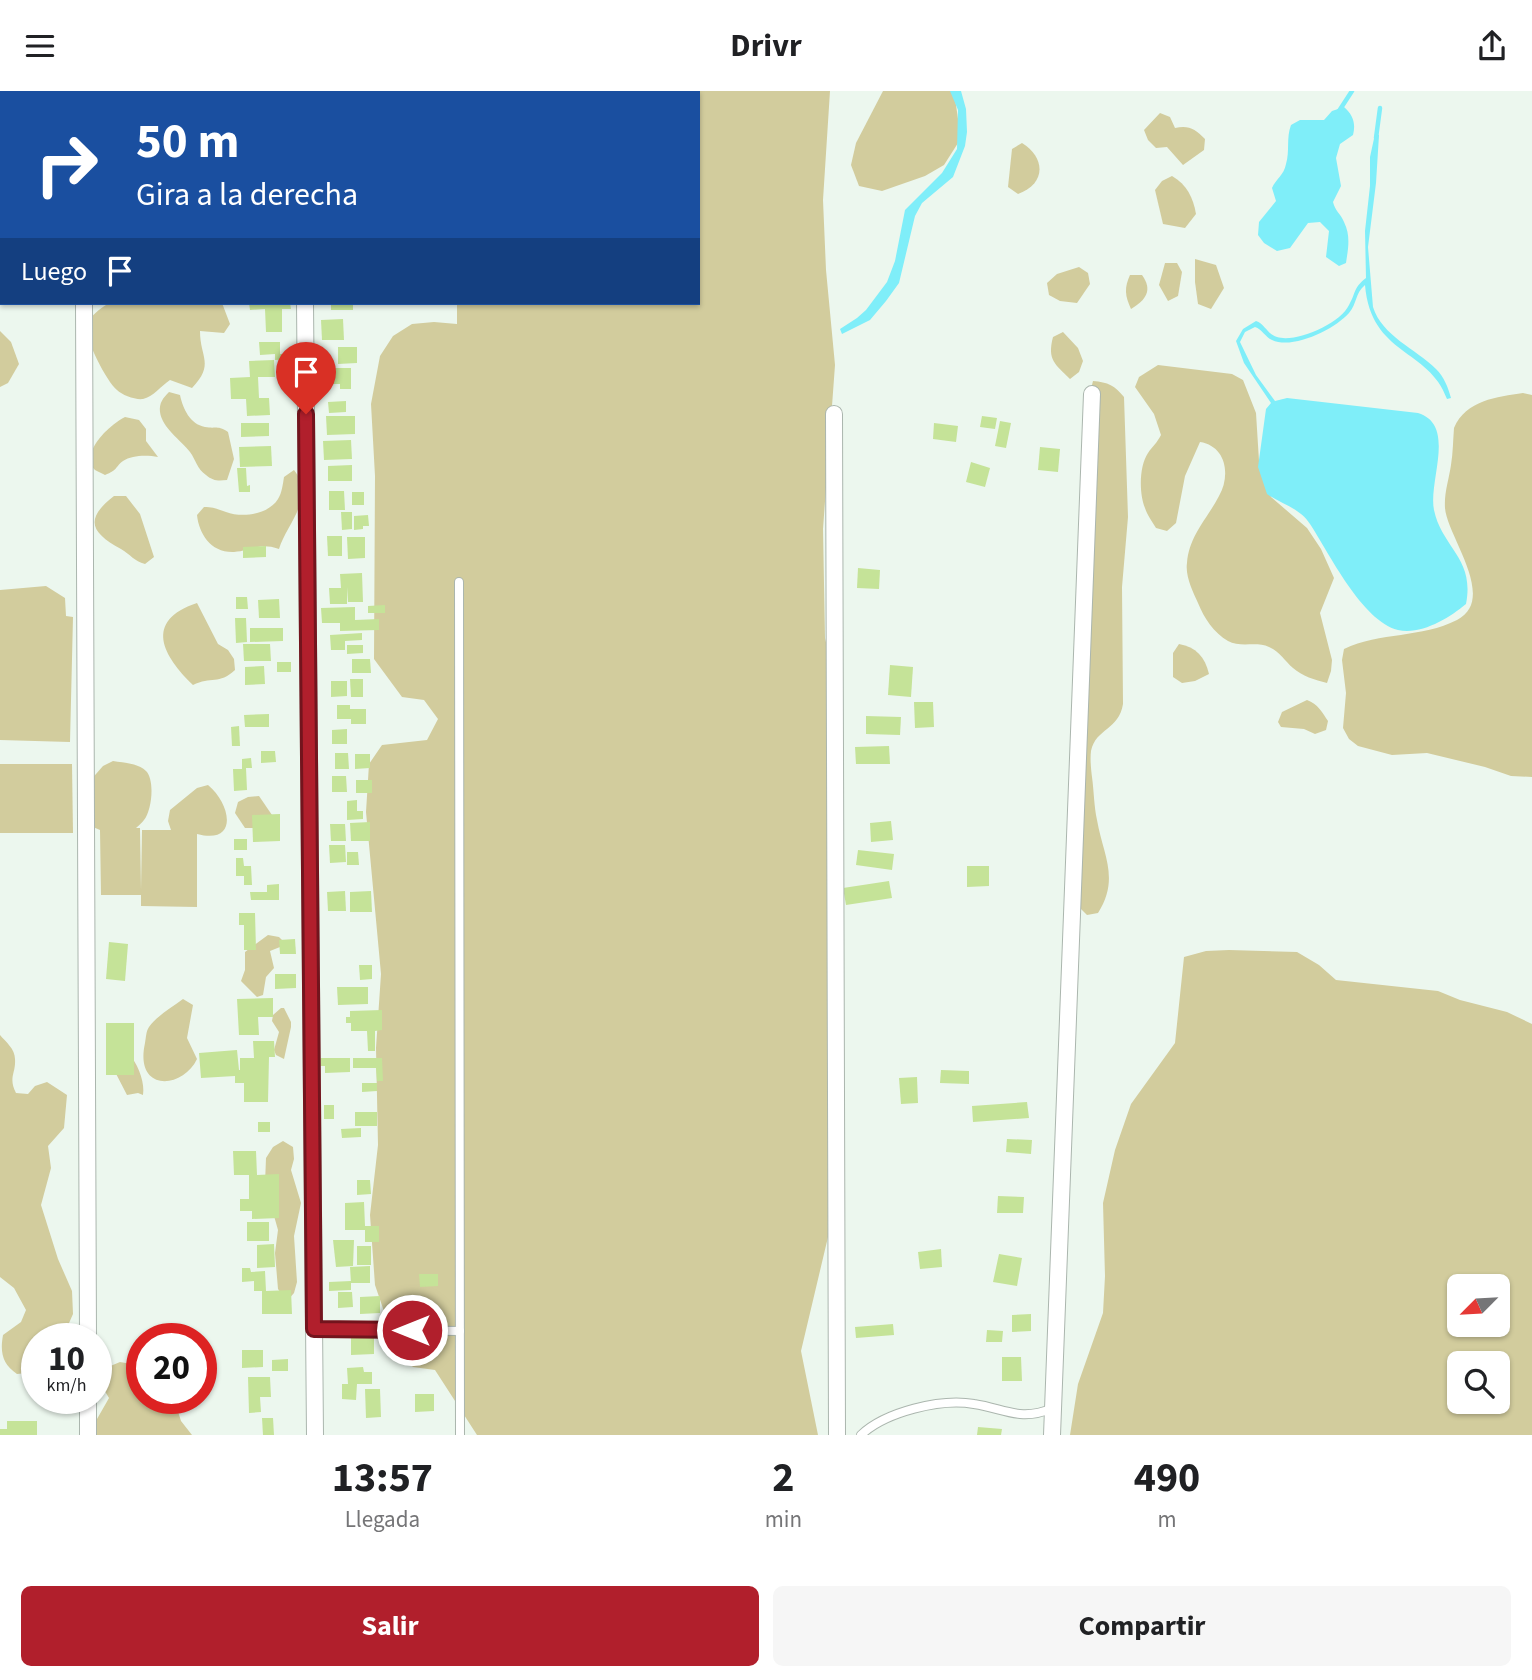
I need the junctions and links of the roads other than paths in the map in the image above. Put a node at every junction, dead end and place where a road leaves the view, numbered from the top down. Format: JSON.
{"nodes":[{"id":1,"x":84,"y":305,"type":"edge"},
{"id":2,"x":305,"y":305,"type":"edge"},
{"id":3,"x":1092,"y":394,"type":"dead end"},
{"id":4,"x":834,"y":414,"type":"dead end"},
{"id":5,"x":459,"y":582,"type":"dead end"},
{"id":6,"x":88,"y":1323,"type":"edge"},
{"id":7,"x":314,"y":1329,"type":"junction"},
{"id":8,"x":460,"y":1331,"type":"junction"},
{"id":9,"x":1053,"y":1408,"type":"junction"},
{"id":10,"x":88,"y":1414,"type":"edge"},
{"id":11,"x":88,"y":1435,"type":"edge"},
{"id":12,"x":316,"y":1435,"type":"edge"},
{"id":13,"x":460,"y":1435,"type":"edge"},
{"id":14,"x":838,"y":1435,"type":"edge"},
{"id":15,"x":861,"y":1435,"type":"edge"},
{"id":16,"x":1052,"y":1435,"type":"edge"}],
"edges":[{"from":1,"to":6,"type":"street"},
{"from":2,"to":7,"type":"street"},
{"from":3,"to":9,"type":"street"},
{"from":4,"to":14,"type":"street"},
{"from":5,"to":8,"type":"lane"},
{"from":7,"to":8,"type":"lane"},
{"from":7,"to":12,"type":"street"},
{"from":8,"to":13,"type":"lane"},
{"from":9,"to":15,"type":"lane"},
{"from":9,"to":16,"type":"street"},
{"from":10,"to":11,"type":"street"}]}
